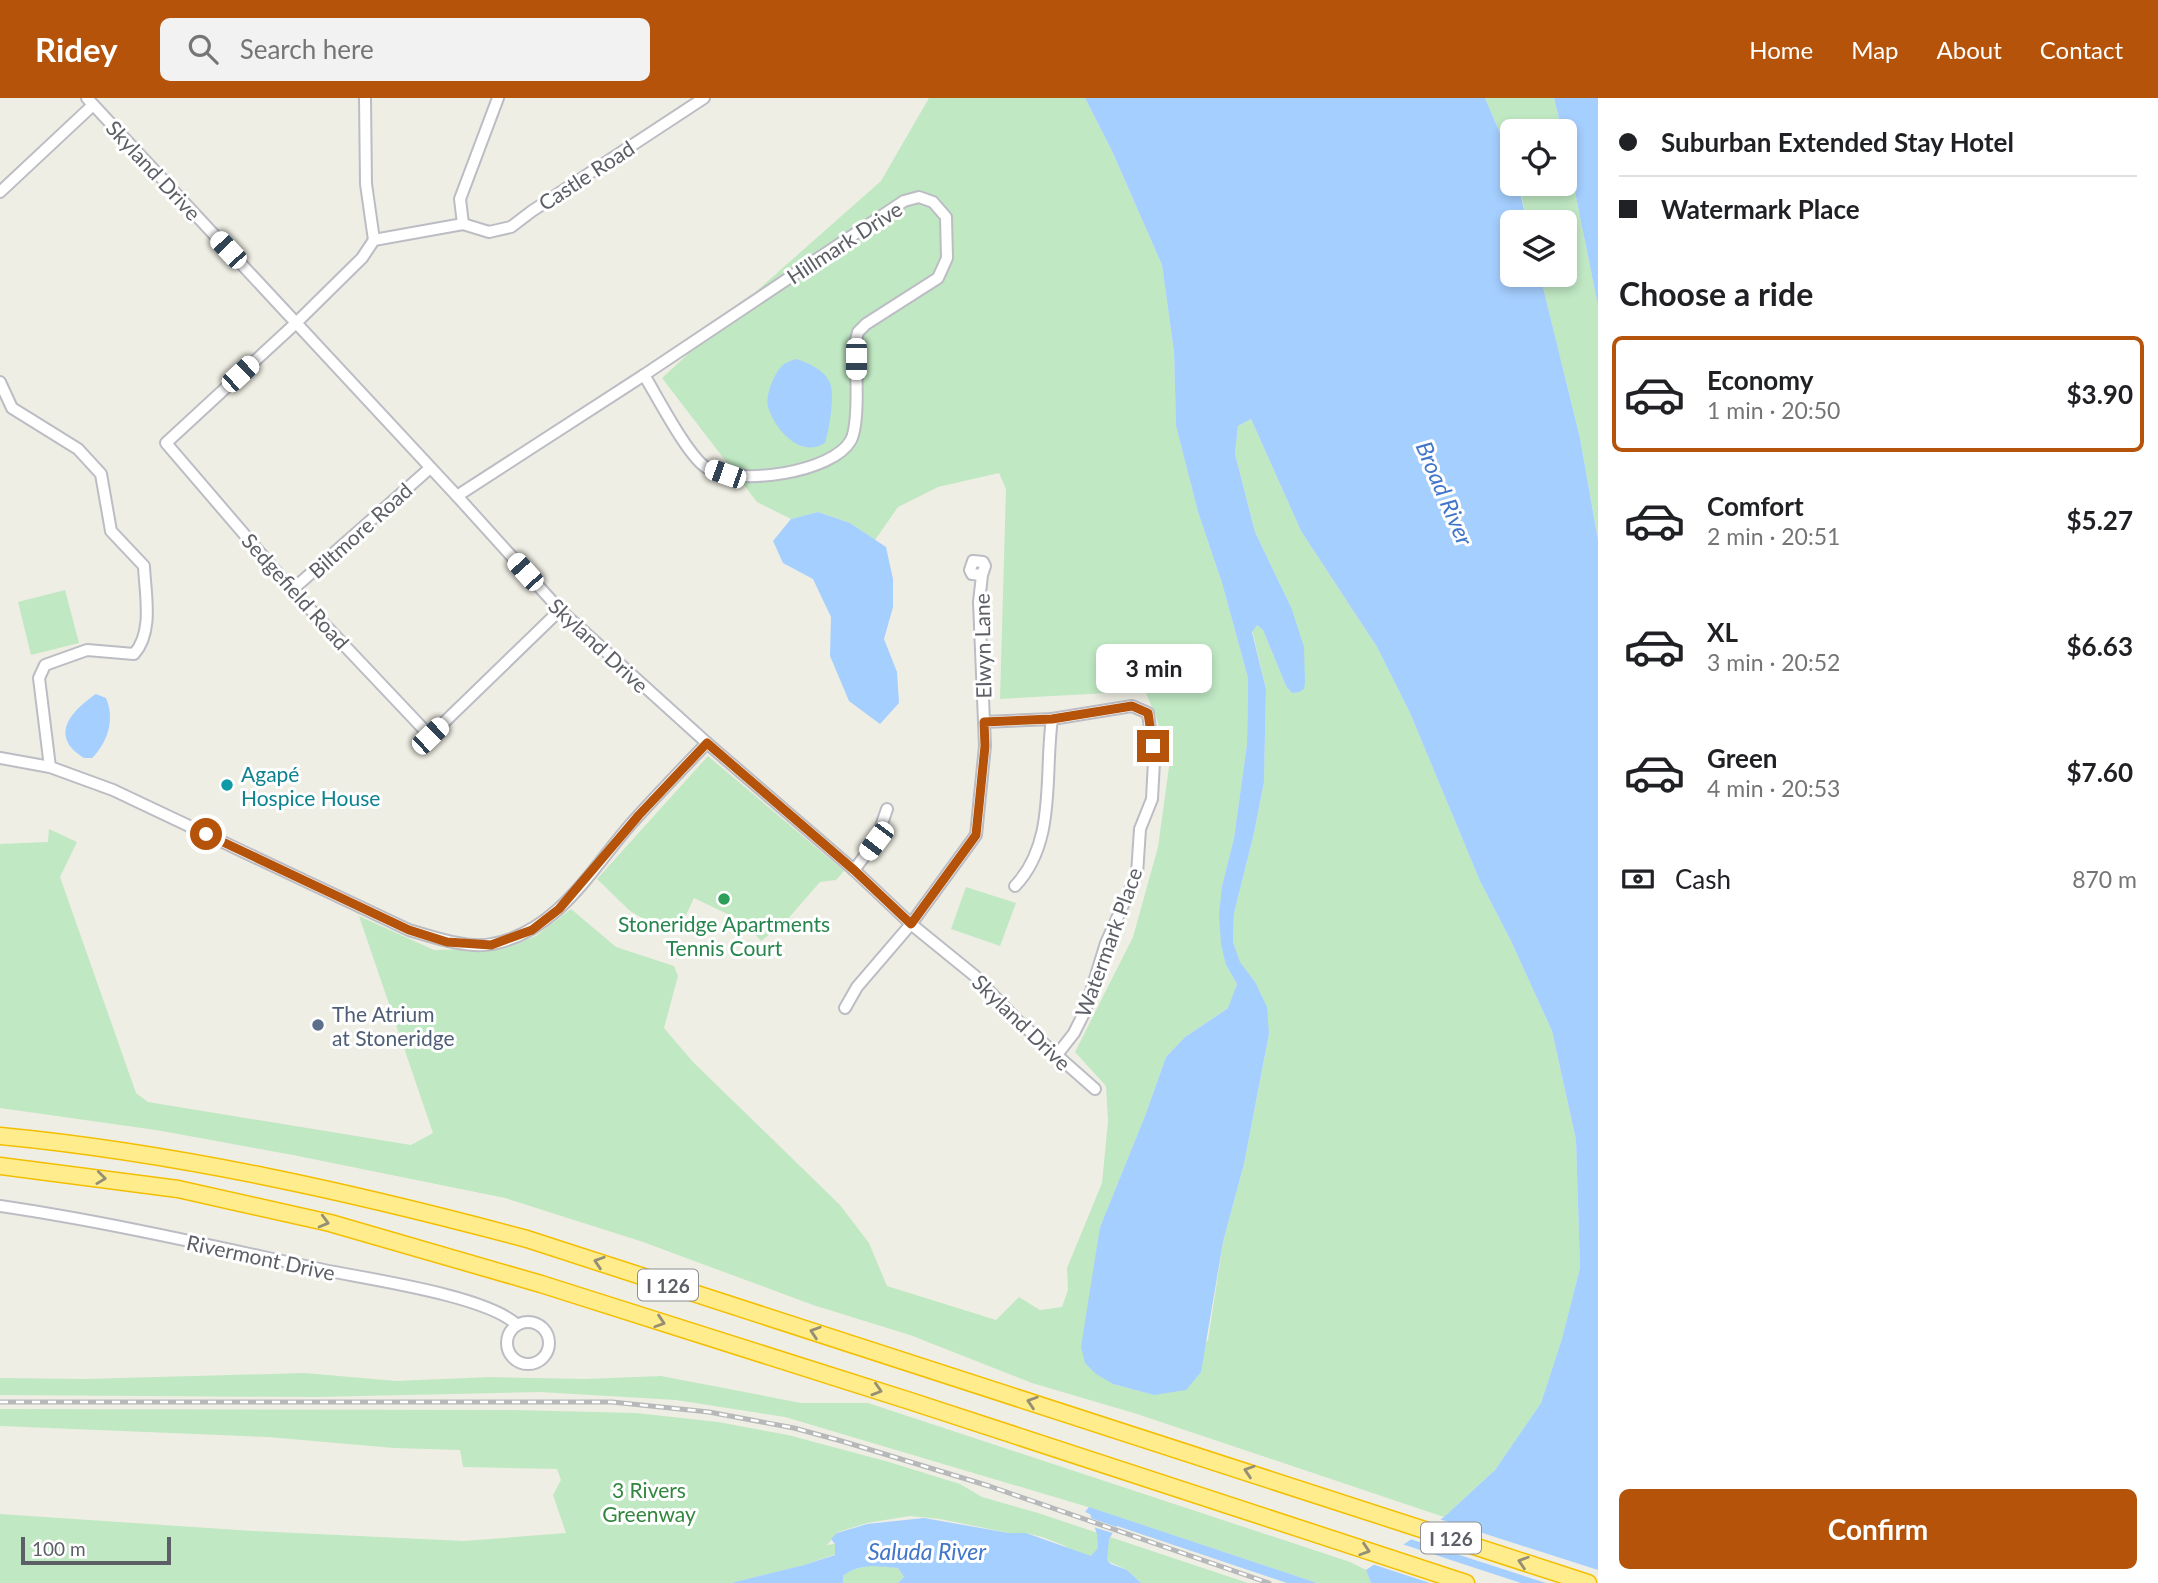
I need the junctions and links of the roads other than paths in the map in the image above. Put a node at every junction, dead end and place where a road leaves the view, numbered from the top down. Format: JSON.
{"nodes":[{"id":1,"x":365,"y":98,"type":"edge"},
{"id":2,"x":498,"y":98,"type":"edge"},
{"id":3,"x":704,"y":98,"type":"edge"},
{"id":4,"x":90,"y":102,"type":"edge"},
{"id":5,"x":0,"y":192,"type":"edge"},
{"id":6,"x":463,"y":224,"type":"junction"},
{"id":7,"x":374,"y":240,"type":"junction"},
{"id":8,"x":296,"y":323,"type":"junction"},
{"id":9,"x":644,"y":375,"type":"junction"},
{"id":10,"x":0,"y":382,"type":"edge"},
{"id":11,"x":429,"y":469,"type":"junction"},
{"id":12,"x":457,"y":496,"type":"junction"},
{"id":13,"x":982,"y":575,"type":"dead end"},
{"id":14,"x":292,"y":590,"type":"junction"},
{"id":15,"x":560,"y":610,"type":"junction"},
{"id":16,"x":1052,"y":719,"type":"junction"},
{"id":17,"x":984,"y":722,"type":"junction"},
{"id":18,"x":707,"y":743,"type":"junction"},
{"id":19,"x":0,"y":758,"type":"edge"},
{"id":20,"x":50,"y":767,"type":"junction"},
{"id":21,"x":887,"y":809,"type":"dead end"},
{"id":22,"x":854,"y":870,"type":"junction"},
{"id":23,"x":1015,"y":886,"type":"dead end"},
{"id":24,"x":911,"y":924,"type":"junction"},
{"id":25,"x":845,"y":1008,"type":"dead end"},
{"id":26,"x":1056,"y":1056,"type":"junction"},
{"id":27,"x":1095,"y":1089,"type":"dead end"},
{"id":28,"x":3,"y":1136,"type":"edge"},
{"id":29,"x":0,"y":1167,"type":"edge"},
{"id":30,"x":0,"y":1206,"type":"edge"},
{"id":31,"x":517,"y":1325,"type":"junction"},
{"id":32,"x":1466,"y":1583,"type":"edge"},
{"id":33,"x":1588,"y":1583,"type":"edge"}],
"edges":[{"from":1,"to":7,"type":"street"},
{"from":2,"to":6,"type":"street"},
{"from":3,"to":6,"type":"street","name":"Castle Road"},
{"from":4,"to":5,"type":"street"},
{"from":4,"to":8,"type":"street","name":"Skyland Drive"},
{"from":6,"to":7,"type":"street","name":"Castle Road"},
{"from":7,"to":8,"type":"street"},
{"from":8,"to":11,"type":"street","name":"Skyland Drive"},
{"from":8,"to":14,"type":"street","name":"Sedgefield Road"},
{"from":9,"to":9,"type":"street","name":"Hillmark Drive"},
{"from":9,"to":12,"type":"street","name":"Hillmark Drive"},
{"from":10,"to":20,"type":"street"},
{"from":11,"to":12,"type":"street","name":"Skyland Drive"},
{"from":11,"to":14,"type":"street","name":"Biltmore Road"},
{"from":12,"to":15,"type":"street","name":"Skyland Drive"},
{"from":13,"to":17,"type":"street","name":"Elwyn Lane"},
{"from":14,"to":15,"type":"street","name":"Sedgefield Road"},
{"from":15,"to":18,"type":"street","name":"Skyland Drive"},
{"from":16,"to":17,"type":"street","name":"Watermark Place"},
{"from":16,"to":23,"type":"street"},
{"from":16,"to":26,"type":"street","name":"Watermark Place"},
{"from":17,"to":24,"type":"street","name":"Elwyn Lane"},
{"from":18,"to":20,"type":"street"},
{"from":18,"to":22,"type":"street","name":"Skyland Drive"},
{"from":19,"to":20,"type":"street"},
{"from":21,"to":22,"type":"street"},
{"from":22,"to":24,"type":"street","name":"Skyland Drive"},
{"from":24,"to":25,"type":"street","name":"Elwyn Lane"},
{"from":24,"to":26,"type":"street","name":"Skyland Drive"},
{"from":26,"to":27,"type":"street","name":"Skyland Drive"},
{"from":33,"to":28,"type":"highway","number":"I 126","one_way":true},
{"from":29,"to":32,"type":"highway","number":"I 126","one_way":true},
{"from":30,"to":31,"type":"street","name":"Rivermont Drive"},
{"from":31,"to":31,"type":"street","name":"Rivermont Drive"}]}
